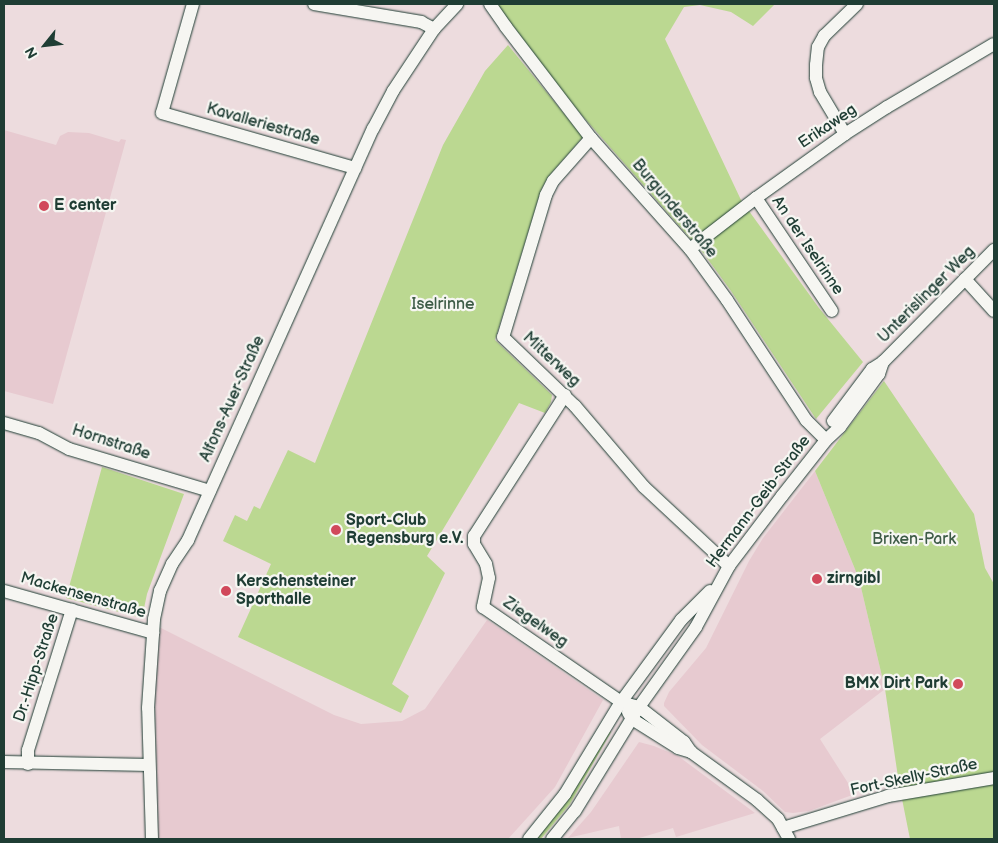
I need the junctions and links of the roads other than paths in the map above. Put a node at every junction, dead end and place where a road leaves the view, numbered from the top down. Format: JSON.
{"nodes":[{"id":1,"x":193,"y":4,"type":"edge"},
{"id":2,"x":314,"y":4,"type":"edge"},
{"id":3,"x":457,"y":4,"type":"edge"},
{"id":4,"x":490,"y":4,"type":"edge"},
{"id":5,"x":857,"y":4,"type":"edge"},
{"id":6,"x":434,"y":29,"type":"junction"},
{"id":7,"x":994,"y":44,"type":"edge"},
{"id":8,"x":845,"y":134,"type":"junction"},
{"id":9,"x":591,"y":138,"type":"junction"},
{"id":10,"x":355,"y":168,"type":"junction"},
{"id":11,"x":756,"y":198,"type":"junction"},
{"id":12,"x":690,"y":249,"type":"junction"},
{"id":13,"x":994,"y":250,"type":"edge"},
{"id":14,"x":964,"y":279,"type":"junction"},
{"id":15,"x":832,"y":311,"type":"dead end"},
{"id":16,"x":994,"y":311,"type":"edge"},
{"id":17,"x":565,"y":395,"type":"junction"},
{"id":18,"x":4,"y":423,"type":"edge"},
{"id":19,"x":826,"y":440,"type":"junction"},
{"id":20,"x":210,"y":491,"type":"junction"},
{"id":21,"x":729,"y":566,"type":"junction"},
{"id":22,"x":718,"y":584,"type":"junction"},
{"id":23,"x":4,"y":591,"type":"edge"},
{"id":24,"x":72,"y":610,"type":"junction"},
{"id":25,"x":153,"y":632,"type":"junction"},
{"id":26,"x":621,"y":702,"type":"junction"},
{"id":27,"x":635,"y":713,"type":"junction"},
{"id":28,"x":4,"y":762,"type":"edge"},
{"id":29,"x":28,"y":764,"type":"junction"},
{"id":30,"x":149,"y":765,"type":"junction"},
{"id":31,"x":994,"y":778,"type":"edge"},
{"id":32,"x":783,"y":828,"type":"junction"},
{"id":33,"x":152,"y":839,"type":"edge"},
{"id":34,"x":529,"y":839,"type":"edge"},
{"id":35,"x":552,"y":839,"type":"edge"},
{"id":36,"x":789,"y":839,"type":"edge"}],
"edges":[{"from":1,"to":10,"type":"street","name":"Kavalleriestraße"},
{"from":2,"to":6,"type":"street"},
{"from":3,"to":6,"type":"street","name":"Alfons-Auer-Straße"},
{"from":4,"to":9,"type":"street","name":"Burgunderstraße"},
{"from":5,"to":8,"type":"street"},
{"from":6,"to":10,"type":"street","name":"Alfons-Auer-Straße"},
{"from":7,"to":8,"type":"street","name":"Erikaweg"},
{"from":8,"to":11,"type":"street","name":"Erikaweg"},
{"from":9,"to":12,"type":"street","name":"Burgunderstraße"},
{"from":9,"to":17,"type":"street","name":"Mitterweg"},
{"from":10,"to":20,"type":"street","name":"Alfons-Auer-Straße"},
{"from":11,"to":12,"type":"street","name":"Erikaweg"},
{"from":11,"to":15,"type":"street","name":"An der Iselrinne"},
{"from":12,"to":19,"type":"street","name":"Burgunderstraße"},
{"from":13,"to":14,"type":"street","name":"Unterislinger Weg"},
{"from":14,"to":16,"type":"street"},
{"from":14,"to":19,"type":"street","name":"Unterislinger Weg"},
{"from":17,"to":21,"type":"street","name":"Mitterweg"},
{"from":17,"to":26,"type":"street","name":"Ziegelweg"},
{"from":18,"to":20,"type":"street","name":"Hornstraße"},
{"from":19,"to":21,"type":"street","name":"Hermann-Geib-Straße"},
{"from":20,"to":25,"type":"street","name":"Alfons-Auer-Straße"},
{"from":21,"to":22,"type":"street","name":"Hermann-Geib-Straße"},
{"from":22,"to":26,"type":"street","name":"Hermann-Geib-Straße"},
{"from":22,"to":27,"type":"street","name":"Hermann-Geib-Straße"},
{"from":23,"to":24,"type":"street","name":"Mackensenstraße"},
{"from":24,"to":25,"type":"street","name":"Mackensenstraße"},
{"from":24,"to":29,"type":"street","name":"Dr.-Hipp-Straße"},
{"from":25,"to":30,"type":"street","name":"Alfons-Auer-Straße"},
{"from":26,"to":27,"type":"street"},
{"from":26,"to":34,"type":"street","name":"Hermann-Geib-Straße"},
{"from":27,"to":32,"type":"street"},
{"from":27,"to":35,"type":"street","name":"Hermann-Geib-Straße"},
{"from":28,"to":29,"type":"street"},
{"from":29,"to":30,"type":"street"},
{"from":30,"to":33,"type":"street","name":"Alfons-Auer-Straße"},
{"from":31,"to":32,"type":"street","name":"Fort-Skelly-Straße"},
{"from":32,"to":36,"type":"street"}]}
